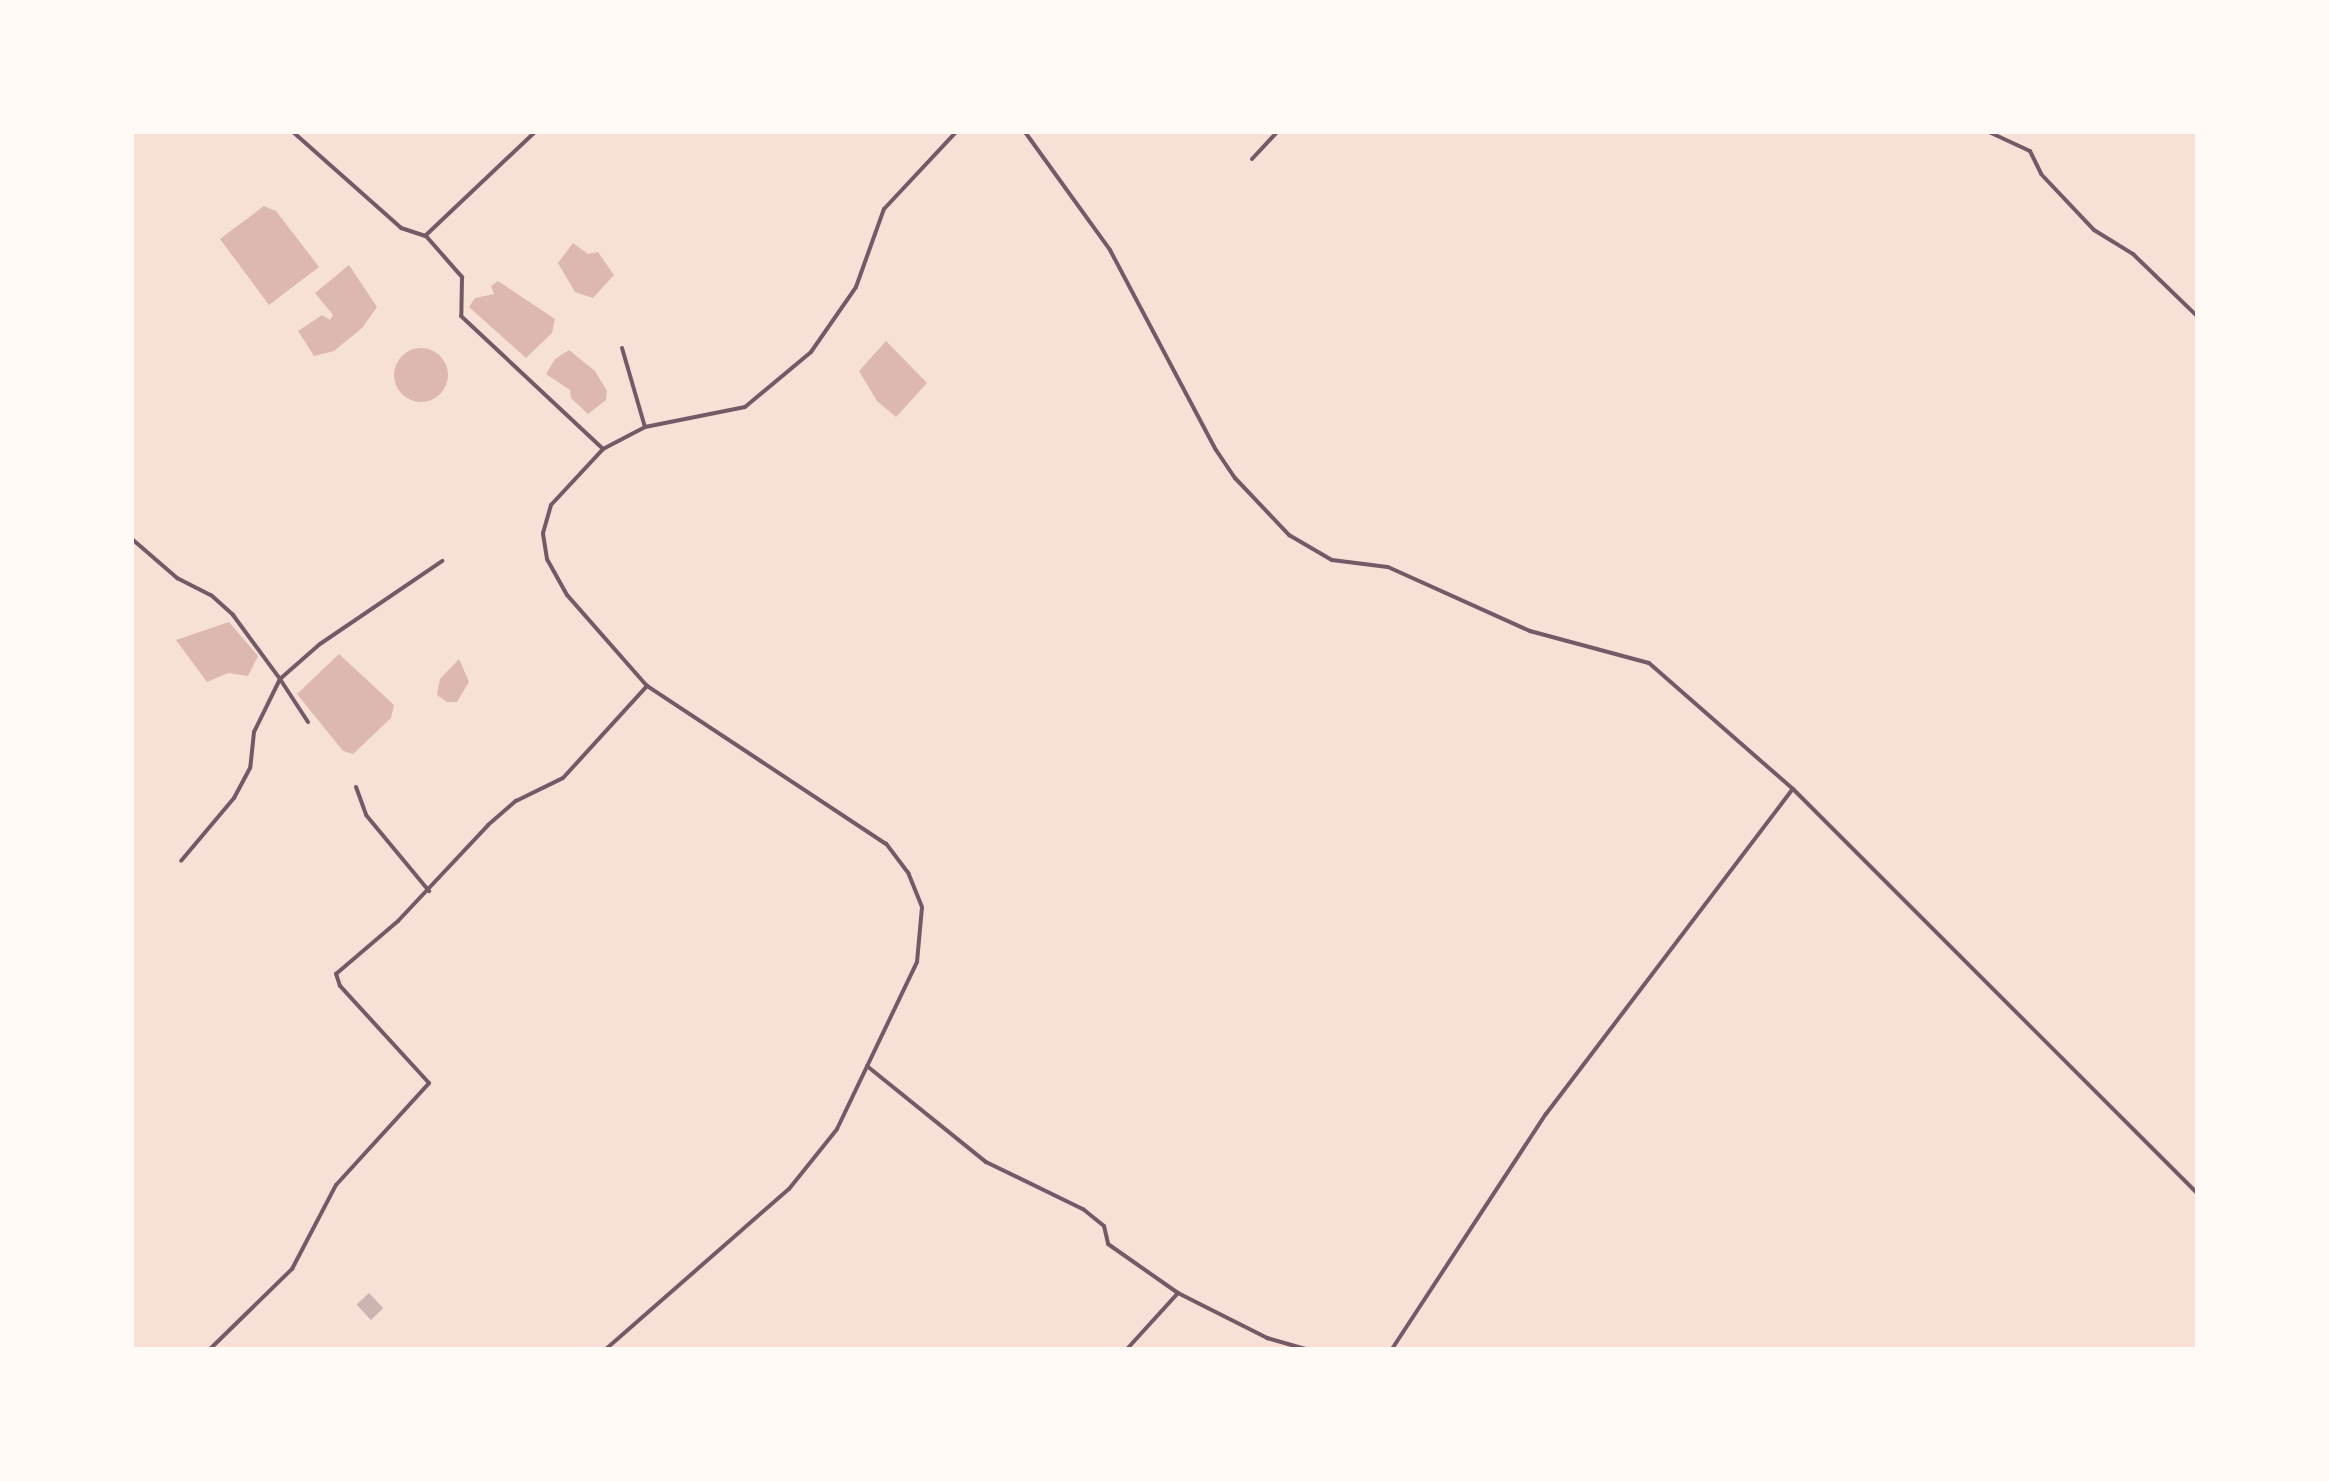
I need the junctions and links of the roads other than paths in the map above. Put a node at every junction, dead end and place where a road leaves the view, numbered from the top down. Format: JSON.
{"nodes":[{"id":1,"x":293,"y":132,"type":"edge"},
{"id":2,"x":535,"y":132,"type":"edge"},
{"id":3,"x":956,"y":132,"type":"edge"},
{"id":4,"x":1025,"y":132,"type":"edge"},
{"id":5,"x":1277,"y":132,"type":"edge"},
{"id":6,"x":1989,"y":132,"type":"edge"},
{"id":7,"x":1252,"y":159,"type":"dead end"},
{"id":8,"x":425,"y":236,"type":"junction"},
{"id":9,"x":2197,"y":316,"type":"edge"},
{"id":10,"x":622,"y":348,"type":"dead end"},
{"id":11,"x":645,"y":427,"type":"junction"},
{"id":12,"x":603,"y":449,"type":"junction"},
{"id":13,"x":132,"y":539,"type":"edge"},
{"id":14,"x":442,"y":561,"type":"dead end"},
{"id":15,"x":280,"y":679,"type":"junction"},
{"id":16,"x":647,"y":686,"type":"junction"},
{"id":17,"x":308,"y":722,"type":"dead end"},
{"id":18,"x":356,"y":787,"type":"dead end"},
{"id":19,"x":1793,"y":789,"type":"junction"},
{"id":20,"x":181,"y":861,"type":"dead end"},
{"id":21,"x":429,"y":891,"type":"junction"},
{"id":22,"x":867,"y":1066,"type":"junction"},
{"id":23,"x":2197,"y":1193,"type":"edge"},
{"id":24,"x":1178,"y":1293,"type":"junction"},
{"id":25,"x":210,"y":1349,"type":"edge"},
{"id":26,"x":606,"y":1349,"type":"edge"},
{"id":27,"x":1127,"y":1349,"type":"edge"},
{"id":28,"x":1305,"y":1349,"type":"edge"},
{"id":29,"x":1392,"y":1349,"type":"edge"}],
"edges":[{"from":1,"to":8,"type":"street"},
{"from":2,"to":8,"type":"street"},
{"from":3,"to":11,"type":"street"},
{"from":4,"to":19,"type":"street"},
{"from":5,"to":7,"type":"street"},
{"from":6,"to":9,"type":"street"},
{"from":8,"to":12,"type":"street"},
{"from":10,"to":11,"type":"street"},
{"from":11,"to":12,"type":"street"},
{"from":12,"to":16,"type":"street"},
{"from":13,"to":15,"type":"street"},
{"from":14,"to":15,"type":"street"},
{"from":15,"to":17,"type":"street"},
{"from":15,"to":20,"type":"street"},
{"from":16,"to":21,"type":"street"},
{"from":16,"to":22,"type":"street"},
{"from":18,"to":21,"type":"street"},
{"from":19,"to":23,"type":"street"},
{"from":19,"to":29,"type":"street"},
{"from":21,"to":25,"type":"street"},
{"from":22,"to":24,"type":"street"},
{"from":22,"to":26,"type":"street"},
{"from":24,"to":27,"type":"street"},
{"from":24,"to":28,"type":"street"}]}
